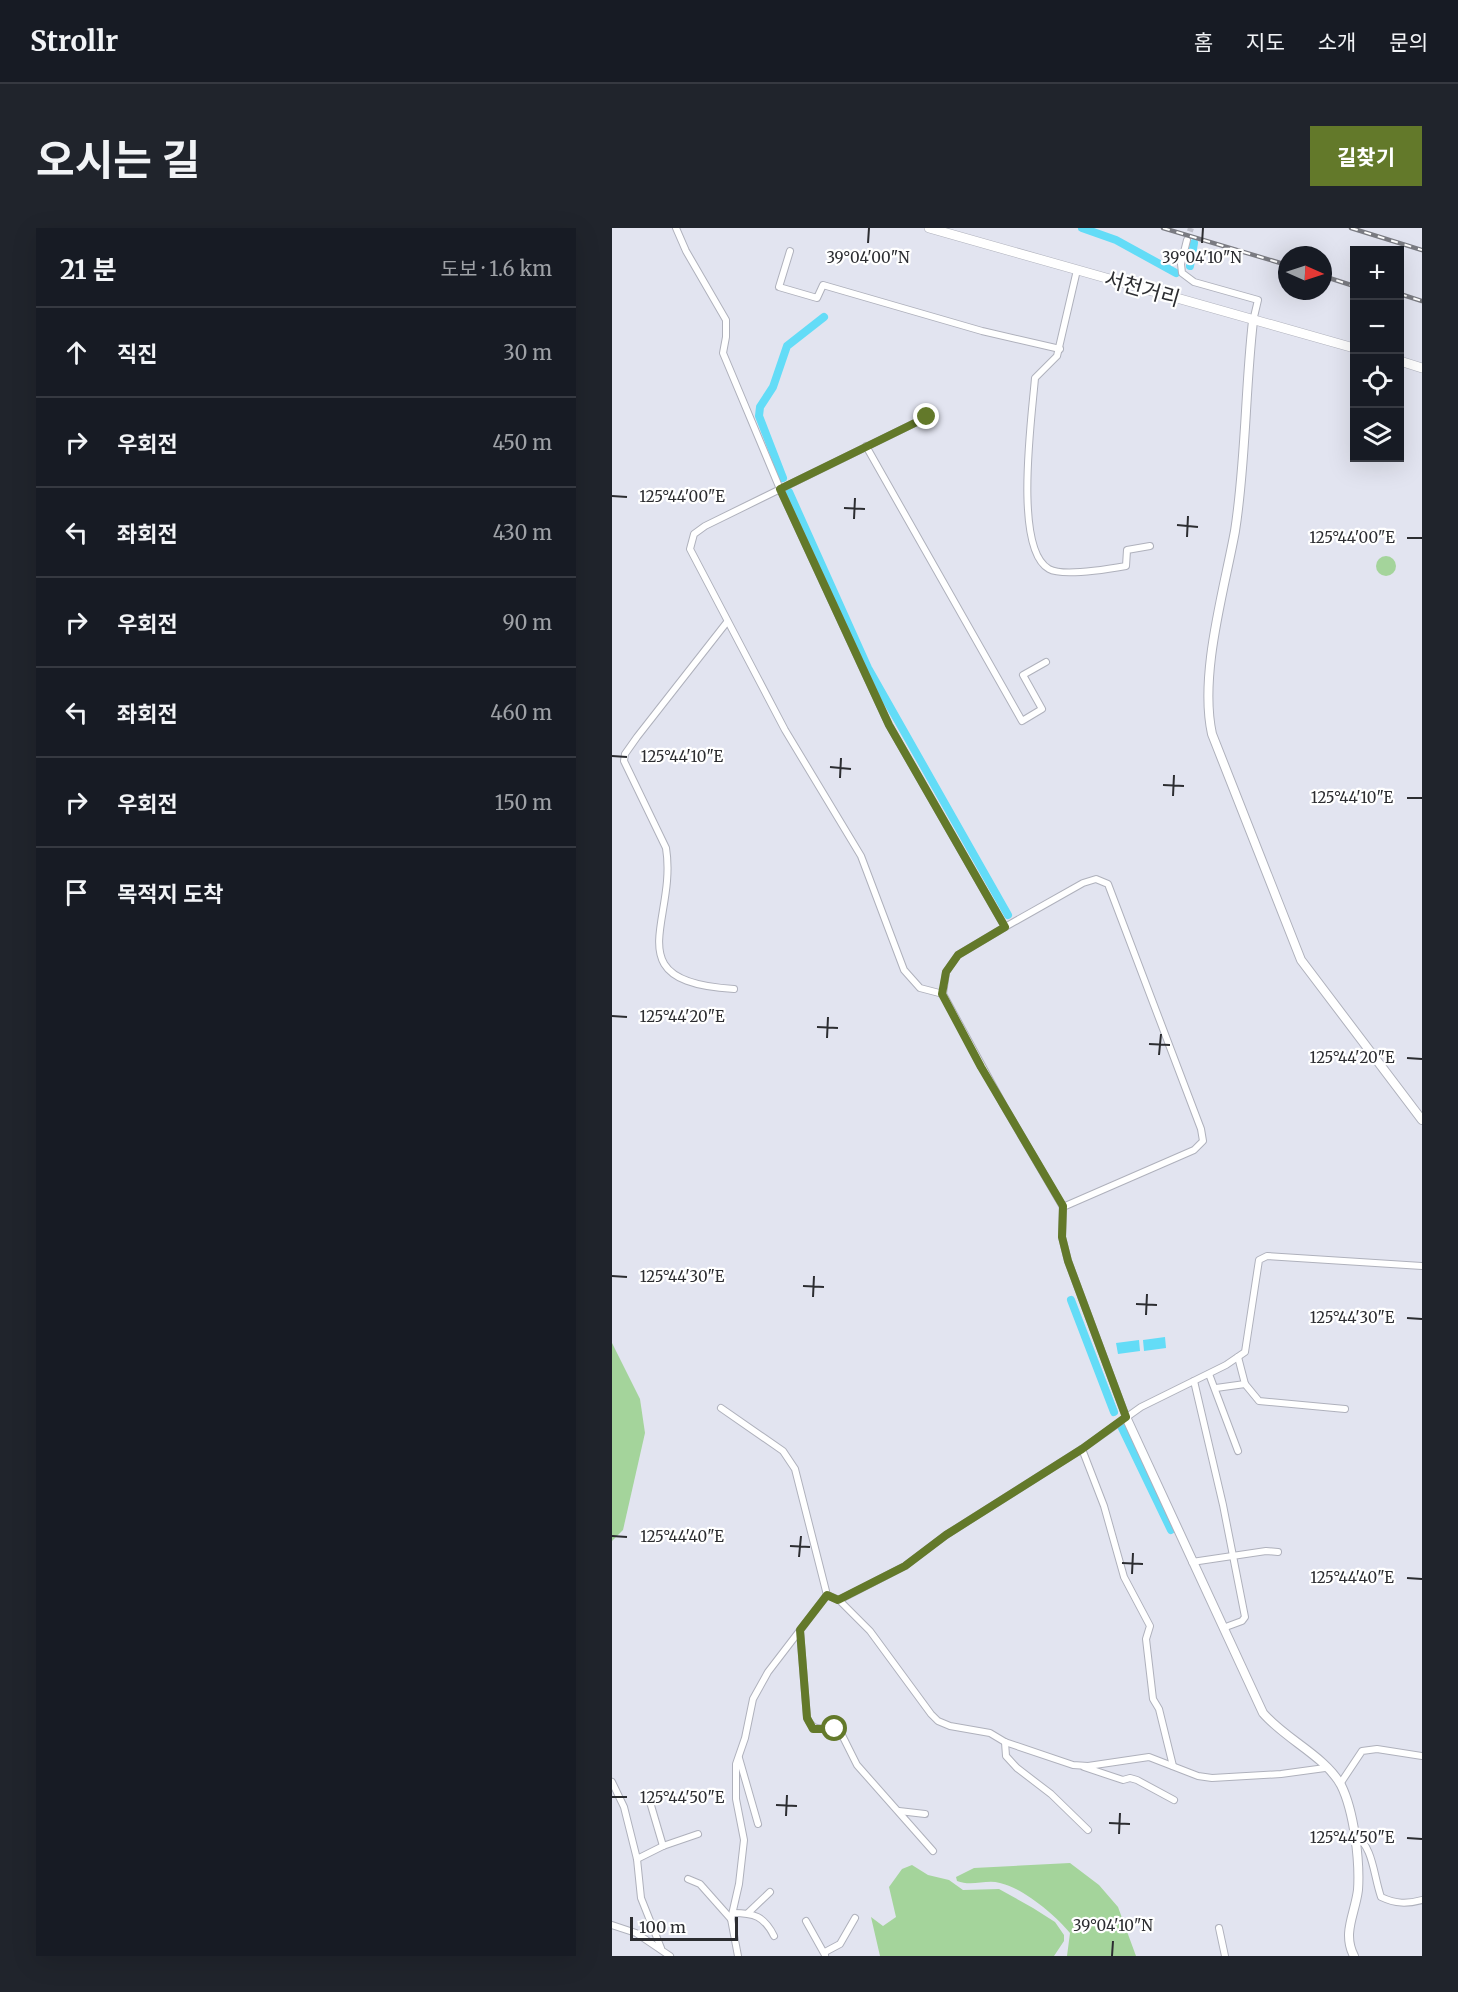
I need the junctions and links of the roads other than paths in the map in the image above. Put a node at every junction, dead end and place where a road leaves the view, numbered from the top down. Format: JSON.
{"nodes":[{"id":1,"x":676,"y":228,"type":"edge"},
{"id":2,"x":929,"y":228,"type":"edge"},
{"id":3,"x":1187,"y":240,"type":"tunnel mouth"},
{"id":4,"x":790,"y":252,"type":"dead end"},
{"id":5,"x":1077,"y":270,"type":"junction"},
{"id":6,"x":1254,"y":321,"type":"junction"},
{"id":7,"x":1350,"y":347,"type":"edge"},
{"id":8,"x":1060,"y":349,"type":"junction"},
{"id":9,"x":1404,"y":362,"type":"edge"},
{"id":10,"x":1422,"y":368,"type":"edge"},
{"id":11,"x":927,"y":417,"type":"dead end"},
{"id":12,"x":866,"y":446,"type":"junction"},
{"id":13,"x":780,"y":489,"type":"junction"},
{"id":14,"x":1150,"y":546,"type":"dead end"},
{"id":15,"x":727,"y":622,"type":"junction"},
{"id":16,"x":1046,"y":662,"type":"dead end"},
{"id":17,"x":1005,"y":927,"type":"junction"},
{"id":18,"x":734,"y":989,"type":"dead end"},
{"id":19,"x":942,"y":994,"type":"junction"},
{"id":20,"x":1422,"y":1120,"type":"edge"},
{"id":21,"x":1063,"y":1206,"type":"junction"},
{"id":22,"x":1422,"y":1266,"type":"edge"},
{"id":23,"x":1238,"y":1357,"type":"junction"},
{"id":24,"x":1209,"y":1374,"type":"junction"},
{"id":25,"x":1194,"y":1381,"type":"junction"},
{"id":26,"x":1245,"y":1384,"type":"junction"},
{"id":27,"x":1216,"y":1388,"type":"junction"},
{"id":28,"x":721,"y":1408,"type":"dead end"},
{"id":29,"x":1345,"y":1409,"type":"dead end"},
{"id":30,"x":1126,"y":1417,"type":"junction"},
{"id":31,"x":1082,"y":1449,"type":"junction"},
{"id":32,"x":1238,"y":1451,"type":"dead end"},
{"id":33,"x":1278,"y":1552,"type":"dead end"},
{"id":34,"x":1233,"y":1555,"type":"junction"},
{"id":35,"x":1192,"y":1562,"type":"junction"},
{"id":36,"x":827,"y":1595,"type":"junction"},
{"id":37,"x":838,"y":1600,"type":"junction"},
{"id":38,"x":1223,"y":1628,"type":"junction"},
{"id":39,"x":800,"y":1630,"type":"junction"},
{"id":40,"x":1005,"y":1742,"type":"junction"},
{"id":41,"x":1422,"y":1756,"type":"edge"},
{"id":42,"x":738,"y":1758,"type":"junction"},
{"id":43,"x":1081,"y":1765,"type":"junction"},
{"id":44,"x":1173,"y":1766,"type":"junction"},
{"id":45,"x":1325,"y":1768,"type":"junction"},
{"id":46,"x":612,"y":1783,"type":"edge"},
{"id":47,"x":1340,"y":1784,"type":"junction"},
{"id":48,"x":1174,"y":1800,"type":"dead end"},
{"id":49,"x":650,"y":1802,"type":"dead end"},
{"id":50,"x":898,"y":1810,"type":"junction"},
{"id":51,"x":925,"y":1814,"type":"dead end"},
{"id":52,"x":758,"y":1824,"type":"dead end"},
{"id":53,"x":1088,"y":1830,"type":"dead end"},
{"id":54,"x":1354,"y":1832,"type":"junction"},
{"id":55,"x":698,"y":1834,"type":"dead end"},
{"id":56,"x":663,"y":1846,"type":"junction"},
{"id":57,"x":933,"y":1851,"type":"dead end"},
{"id":58,"x":637,"y":1859,"type":"junction"},
{"id":59,"x":688,"y":1879,"type":"dead end"},
{"id":60,"x":770,"y":1892,"type":"dead end"},
{"id":61,"x":1422,"y":1900,"type":"edge"},
{"id":62,"x":748,"y":1913,"type":"junction"},
{"id":63,"x":732,"y":1916,"type":"junction"},
{"id":64,"x":612,"y":1917,"type":"edge"},
{"id":65,"x":855,"y":1918,"type":"dead end"},
{"id":66,"x":806,"y":1921,"type":"dead end"},
{"id":67,"x":613,"y":1925,"type":"edge"},
{"id":68,"x":1220,"y":1928,"type":"dead end"},
{"id":69,"x":774,"y":1936,"type":"dead end"},
{"id":70,"x":661,"y":1948,"type":"junction"},
{"id":71,"x":825,"y":1954,"type":"edge"},
{"id":72,"x":670,"y":1956,"type":"edge"},
{"id":73,"x":738,"y":1956,"type":"edge"},
{"id":74,"x":1225,"y":1956,"type":"edge"},
{"id":75,"x":1354,"y":1956,"type":"edge"}],
"edges":[{"from":1,"to":13,"type":"street"},
{"from":2,"to":5,"type":"main road","name":"서천거리"},
{"from":3,"to":6,"type":"street"},
{"from":4,"to":8,"type":"street"},
{"from":5,"to":6,"type":"main road","name":"서천거리"},
{"from":5,"to":8,"type":"street"},
{"from":6,"to":7,"type":"main road","name":"서천거리"},
{"from":6,"to":20,"type":"street"},
{"from":8,"to":14,"type":"street"},
{"from":9,"to":10,"type":"main road"},
{"from":11,"to":12,"type":"street"},
{"from":12,"to":13,"type":"street"},
{"from":12,"to":16,"type":"street"},
{"from":13,"to":15,"type":"street"},
{"from":13,"to":17,"type":"street"},
{"from":15,"to":18,"type":"street"},
{"from":15,"to":19,"type":"street"},
{"from":17,"to":19,"type":"street"},
{"from":17,"to":21,"type":"street"},
{"from":19,"to":21,"type":"street"},
{"from":21,"to":30,"type":"street"},
{"from":22,"to":23,"type":"street"},
{"from":23,"to":24,"type":"street"},
{"from":23,"to":26,"type":"street"},
{"from":24,"to":25,"type":"street"},
{"from":24,"to":27,"type":"street"},
{"from":25,"to":30,"type":"street"},
{"from":25,"to":34,"type":"street"},
{"from":26,"to":27,"type":"street"},
{"from":26,"to":29,"type":"street"},
{"from":27,"to":32,"type":"street"},
{"from":28,"to":36,"type":"street"},
{"from":30,"to":31,"type":"street"},
{"from":30,"to":35,"type":"street"},
{"from":31,"to":37,"type":"street"},
{"from":31,"to":44,"type":"street"},
{"from":33,"to":34,"type":"street"},
{"from":34,"to":35,"type":"street"},
{"from":34,"to":38,"type":"street"},
{"from":35,"to":38,"type":"street"},
{"from":36,"to":37,"type":"street"},
{"from":36,"to":39,"type":"street"},
{"from":37,"to":40,"type":"street"},
{"from":38,"to":45,"type":"street"},
{"from":39,"to":42,"type":"street"},
{"from":39,"to":50,"type":"street"},
{"from":40,"to":43,"type":"street"},
{"from":40,"to":53,"type":"street"},
{"from":41,"to":47,"type":"street"},
{"from":42,"to":52,"type":"street"},
{"from":42,"to":63,"type":"street"},
{"from":43,"to":44,"type":"street"},
{"from":43,"to":48,"type":"street"},
{"from":44,"to":45,"type":"street"},
{"from":45,"to":47,"type":"street"},
{"from":46,"to":58,"type":"street"},
{"from":47,"to":54,"type":"street"},
{"from":49,"to":56,"type":"street"},
{"from":50,"to":51,"type":"street"},
{"from":50,"to":57,"type":"street"},
{"from":54,"to":61,"type":"street"},
{"from":54,"to":75,"type":"street"},
{"from":55,"to":56,"type":"street"},
{"from":56,"to":58,"type":"street"},
{"from":58,"to":70,"type":"street"},
{"from":59,"to":63,"type":"street"},
{"from":60,"to":62,"type":"street"},
{"from":62,"to":63,"type":"street"},
{"from":62,"to":69,"type":"street"},
{"from":63,"to":73,"type":"street"},
{"from":64,"to":67,"type":"street"},
{"from":65,"to":71,"type":"street"},
{"from":66,"to":71,"type":"street"},
{"from":67,"to":70,"type":"street"},
{"from":68,"to":74,"type":"street"},
{"from":70,"to":72,"type":"street"}]}
